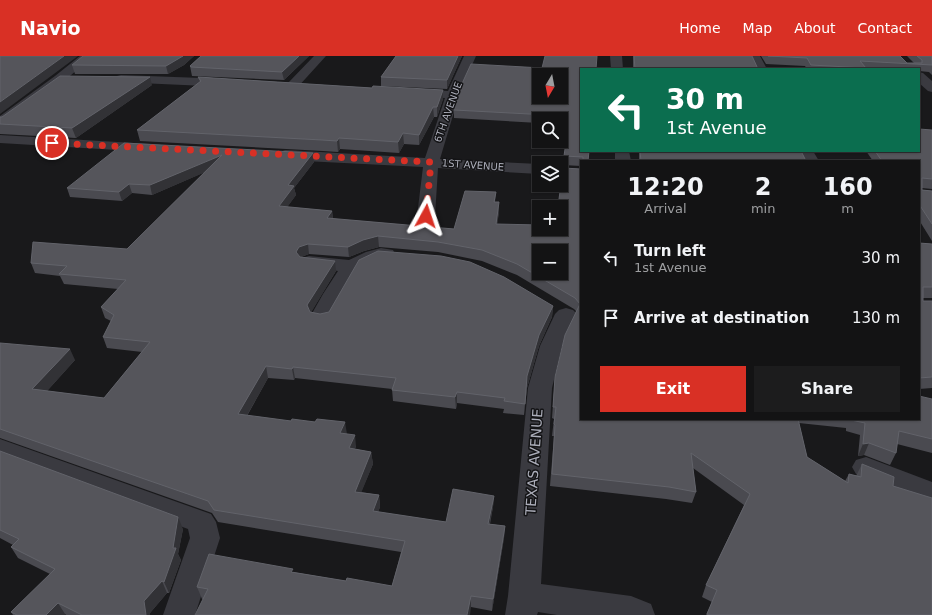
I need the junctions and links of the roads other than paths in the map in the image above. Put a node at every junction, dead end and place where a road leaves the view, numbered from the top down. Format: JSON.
{"nodes":[{"id":1,"x":87,"y":56,"type":"edge"},
{"id":2,"x":320,"y":56,"type":"edge"},
{"id":3,"x":470,"y":56,"type":"edge"},
{"id":4,"x":616,"y":56,"type":"edge"},
{"id":5,"x":754,"y":56,"type":"edge"},
{"id":6,"x":617,"y":68,"type":"edge"},
{"id":7,"x":760,"y":68,"type":"edge"},
{"id":8,"x":187,"y":70,"type":"dead end"},
{"id":9,"x":920,"y":77,"type":"edge"},
{"id":10,"x":60,"y":79,"type":"junction"},
{"id":11,"x":75,"y":79,"type":"edge"},
{"id":12,"x":106,"y":79,"type":"edge"},
{"id":13,"x":177,"y":80,"type":"junction"},
{"id":14,"x":238,"y":83,"type":"edge"},
{"id":15,"x":277,"y":85,"type":"edge"},
{"id":16,"x":292,"y":86,"type":"junction"},
{"id":17,"x":308,"y":87,"type":"edge"},
{"id":18,"x":932,"y":88,"type":"edge"},
{"id":19,"x":400,"y":92,"type":"edge"},
{"id":20,"x":453,"y":95,"type":"junction"},
{"id":21,"x":0,"y":122,"type":"edge"},
{"id":22,"x":0,"y":139,"type":"edge"},
{"id":23,"x":163,"y":148,"type":"edge"},
{"id":24,"x":273,"y":154,"type":"edge"},
{"id":25,"x":431,"y":162,"type":"junction"},
{"id":26,"x":532,"y":169,"type":"edge"},
{"id":27,"x":426,"y":216,"type":"dead end"},
{"id":28,"x":402,"y":256,"type":"edge"},
{"id":29,"x":309,"y":262,"type":"edge"},
{"id":30,"x":352,"y":265,"type":"junction"},
{"id":31,"x":565,"y":310,"type":"edge"},
{"id":32,"x":321,"y":317,"type":"edge"},
{"id":33,"x":0,"y":449,"type":"edge"},
{"id":34,"x":863,"y":466,"type":"edge"},
{"id":35,"x":932,"y":494,"type":"edge"},
{"id":36,"x":522,"y":605,"type":"edge"},
{"id":37,"x":179,"y":615,"type":"edge"},
{"id":38,"x":639,"y":615,"type":"edge"}],
"edges":[{"from":1,"to":10,"type":"street"},
{"from":2,"to":16,"type":"street"},
{"from":3,"to":20,"type":"street","name":"6TH AVENUE"},
{"from":4,"to":6,"type":"street"},
{"from":5,"to":7,"type":"street"},
{"from":8,"to":13,"type":"street"},
{"from":9,"to":18,"type":"street"},
{"from":10,"to":11,"type":"street"},
{"from":10,"to":21,"type":"street"},
{"from":12,"to":13,"type":"street"},
{"from":13,"to":14,"type":"street"},
{"from":15,"to":16,"type":"street"},
{"from":16,"to":17,"type":"street"},
{"from":19,"to":20,"type":"street"},
{"from":20,"to":25,"type":"street","name":"6TH AVENUE"},
{"from":22,"to":23,"type":"street"},
{"from":24,"to":25,"type":"street","name":"1ST AVENUE"},
{"from":25,"to":26,"type":"street","name":"1ST AVENUE"},
{"from":25,"to":27,"type":"street","name":"6TH AVENUE"},
{"from":28,"to":30,"type":"street"},
{"from":29,"to":30,"type":"street"},
{"from":30,"to":32,"type":"street"},
{"from":31,"to":36,"type":"street","name":"TEXAS AVENUE"},
{"from":33,"to":37,"type":"street"},
{"from":34,"to":35,"type":"street"},
{"from":36,"to":38,"type":"street"}]}
